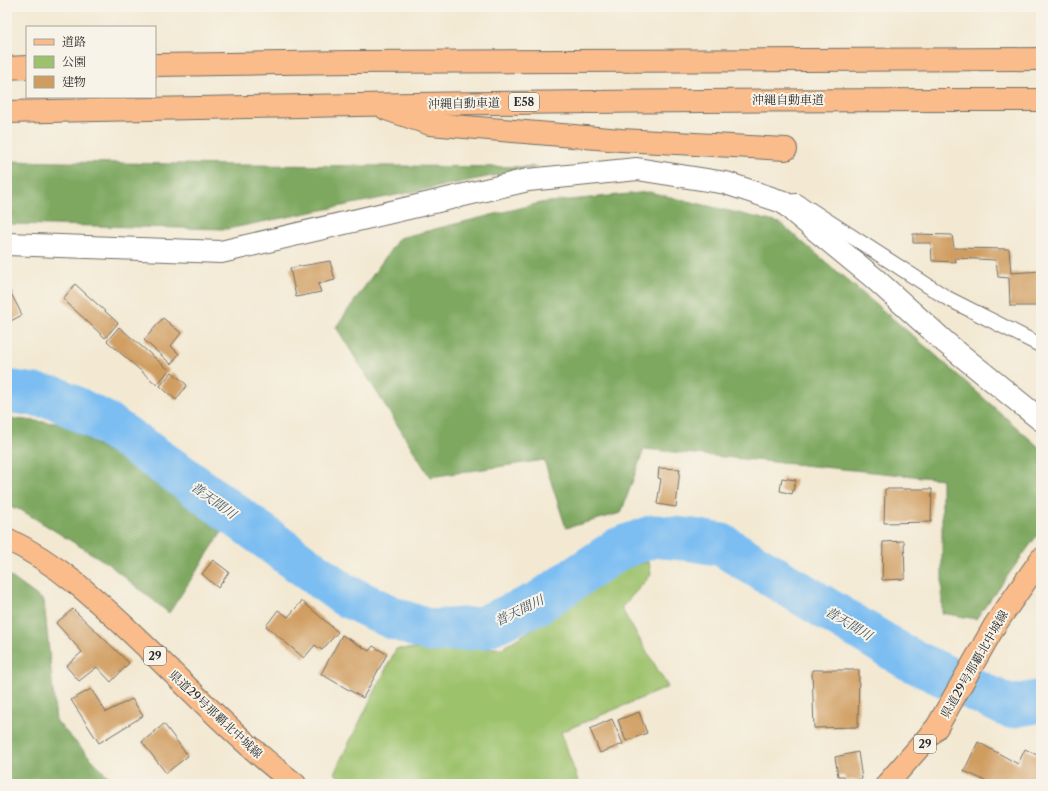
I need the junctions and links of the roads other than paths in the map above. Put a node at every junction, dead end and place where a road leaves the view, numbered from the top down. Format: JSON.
{"nodes":[{"id":1,"x":1041,"y":59,"type":"edge"},
{"id":2,"x":156,"y":65,"type":"edge"},
{"id":3,"x":26,"y":67,"type":"edge"},
{"id":4,"x":7,"y":68,"type":"edge"},
{"id":5,"x":1041,"y":100,"type":"edge"},
{"id":6,"x":372,"y":104,"type":"junction"},
{"id":7,"x":7,"y":112,"type":"edge"},
{"id":8,"x":786,"y":149,"type":"dead end"},
{"id":9,"x":783,"y":202,"type":"junction"},
{"id":10,"x":7,"y":244,"type":"edge"},
{"id":11,"x":1040,"y":345,"type":"dead end"},
{"id":12,"x":1041,"y":420,"type":"edge"},
{"id":13,"x":7,"y":539,"type":"edge"},
{"id":14,"x":1041,"y":559,"type":"edge"},
{"id":15,"x":295,"y":784,"type":"edge"},
{"id":16,"x":887,"y":784,"type":"edge"}],
"edges":[{"from":1,"to":2,"type":"main road"},
{"from":3,"to":4,"type":"main road"},
{"from":5,"to":6,"type":"main road","name":"沖縄自動車道","number":"E58"},
{"from":6,"to":7,"type":"main road","name":"沖縄自動車道","number":"E58"},
{"from":6,"to":8,"type":"main road"},
{"from":9,"to":10,"type":"street"},
{"from":9,"to":11,"type":"lane"},
{"from":9,"to":12,"type":"street"},
{"from":13,"to":15,"type":"main road","name":"県道29号那覇北中城線","number":"29"},
{"from":14,"to":16,"type":"main road","name":"県道29号那覇北中城線","number":"29"}]}
